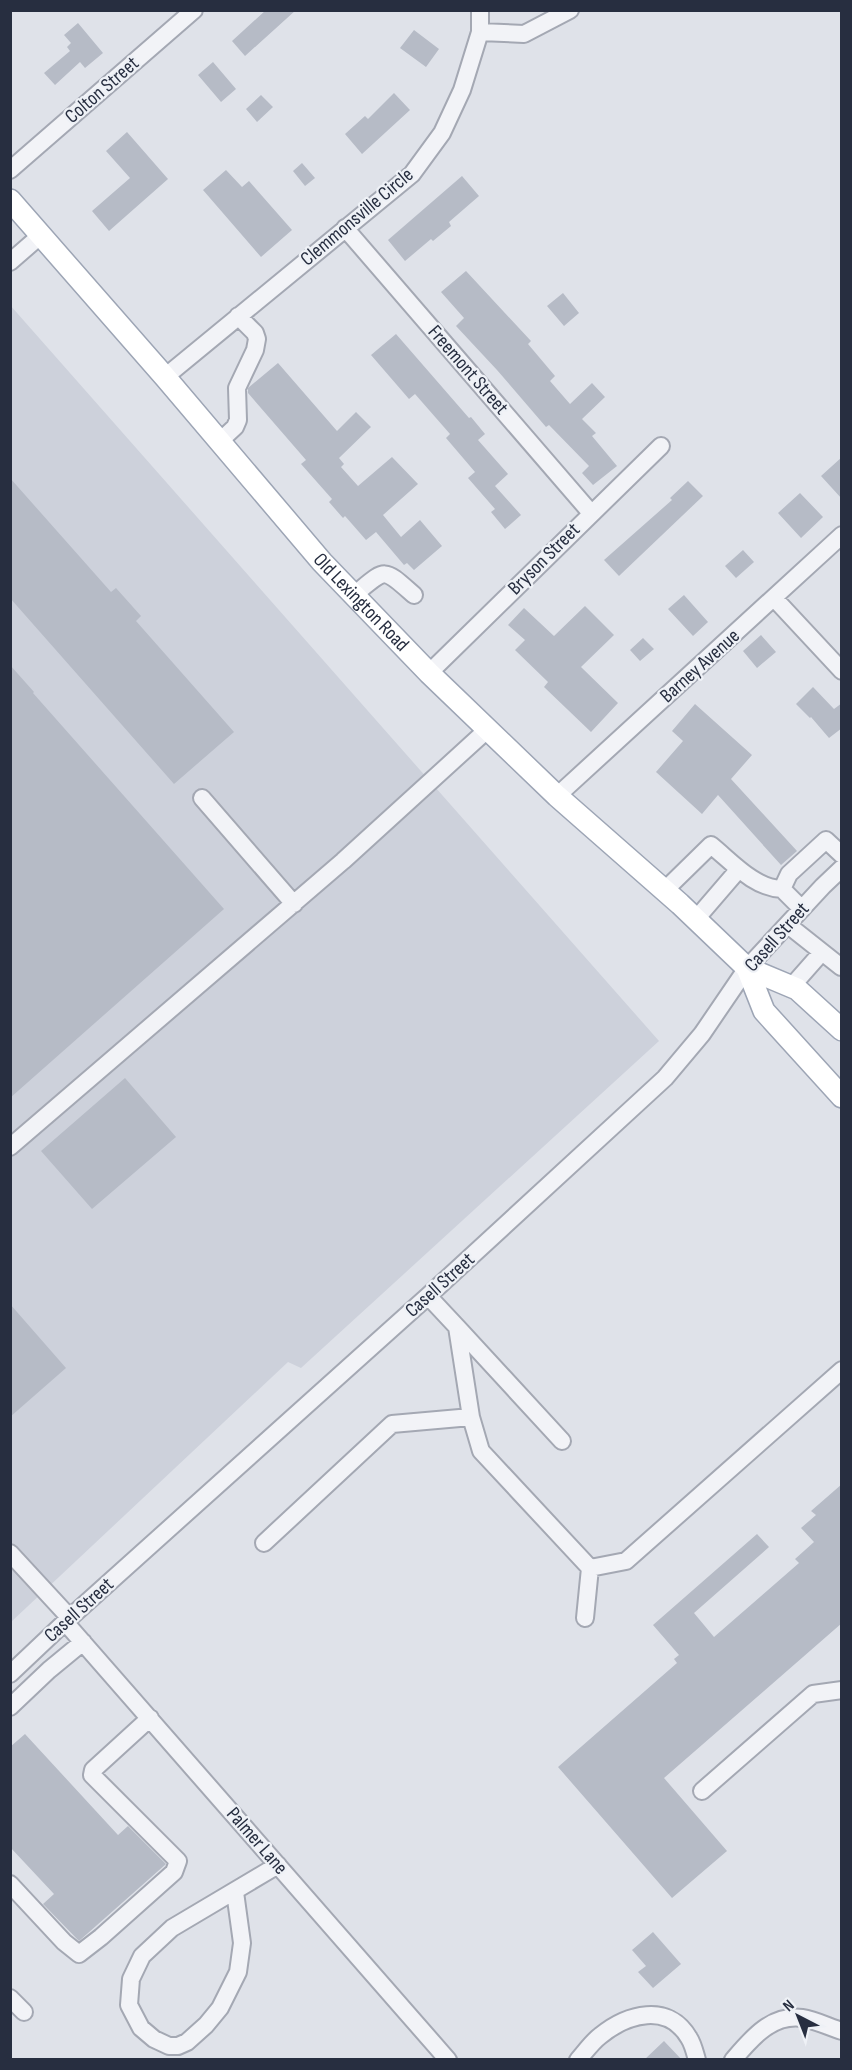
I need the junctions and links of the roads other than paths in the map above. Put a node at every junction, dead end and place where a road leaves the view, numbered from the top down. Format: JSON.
{"nodes":[{"id":1,"x":194,"y":10,"type":"edge"},
{"id":2,"x":480,"y":10,"type":"edge"},
{"id":3,"x":570,"y":10,"type":"edge"},
{"id":4,"x":480,"y":32,"type":"junction"},
{"id":5,"x":10,"y":170,"type":"edge"},
{"id":6,"x":10,"y":200,"type":"edge"},
{"id":7,"x":345,"y":228,"type":"junction"},
{"id":8,"x":41,"y":236,"type":"junction"},
{"id":9,"x":10,"y":262,"type":"edge"},
{"id":10,"x":238,"y":316,"type":"junction"},
{"id":11,"x":165,"y":377,"type":"junction"},
{"id":12,"x":220,"y":441,"type":"junction"},
{"id":13,"x":661,"y":446,"type":"dead end"},
{"id":14,"x":591,"y":513,"type":"junction"},
{"id":15,"x":842,"y":535,"type":"edge"},
{"id":16,"x":354,"y":595,"type":"junction"},
{"id":17,"x":414,"y":595,"type":"dead end"},
{"id":18,"x":774,"y":598,"type":"junction"},
{"id":19,"x":842,"y":671,"type":"edge"},
{"id":20,"x":429,"y":673,"type":"junction"},
{"id":21,"x":488,"y":729,"type":"junction"},
{"id":22,"x":557,"y":796,"type":"junction"},
{"id":23,"x":202,"y":798,"type":"dead end"},
{"id":24,"x":842,"y":855,"type":"edge"},
{"id":25,"x":842,"y":868,"type":"edge"},
{"id":26,"x":739,"y":869,"type":"junction"},
{"id":27,"x":782,"y":890,"type":"junction"},
{"id":28,"x":664,"y":891,"type":"junction"},
{"id":29,"x":294,"y":904,"type":"junction"},
{"id":30,"x":802,"y":909,"type":"junction"},
{"id":31,"x":696,"y":919,"type":"junction"},
{"id":32,"x":788,"y":925,"type":"junction"},
{"id":33,"x":822,"y":952,"type":"junction"},
{"id":34,"x":747,"y":968,"type":"junction"},
{"id":35,"x":841,"y":968,"type":"edge"},
{"id":36,"x":792,"y":986,"type":"junction"},
{"id":37,"x":842,"y":1030,"type":"edge"},
{"id":38,"x":842,"y":1097,"type":"edge"},
{"id":39,"x":10,"y":1146,"type":"edge"},
{"id":40,"x":428,"y":1296,"type":"junction"},
{"id":41,"x":457,"y":1327,"type":"junction"},
{"id":42,"x":842,"y":1370,"type":"edge"},
{"id":43,"x":471,"y":1417,"type":"junction"},
{"id":44,"x":562,"y":1441,"type":"dead end"},
{"id":45,"x":264,"y":1543,"type":"dead end"},
{"id":46,"x":10,"y":1553,"type":"edge"},
{"id":47,"x":590,"y":1569,"type":"junction"},
{"id":48,"x":585,"y":1618,"type":"dead end"},
{"id":49,"x":68,"y":1620,"type":"junction"},
{"id":50,"x":83,"y":1642,"type":"junction"},
{"id":51,"x":10,"y":1674,"type":"edge"},
{"id":52,"x":842,"y":1690,"type":"edge"},
{"id":53,"x":10,"y":1707,"type":"edge"},
{"id":54,"x":150,"y":1718,"type":"junction"},
{"id":55,"x":702,"y":1791,"type":"dead end"},
{"id":56,"x":278,"y":1865,"type":"junction"},
{"id":57,"x":10,"y":1884,"type":"edge"},
{"id":58,"x":235,"y":1892,"type":"junction"},
{"id":59,"x":10,"y":1998,"type":"edge"},
{"id":60,"x":24,"y":2012,"type":"dead end"},
{"id":61,"x":842,"y":2031,"type":"edge"},
{"id":62,"x":448,"y":2060,"type":"edge"},
{"id":63,"x":578,"y":2060,"type":"edge"},
{"id":64,"x":697,"y":2060,"type":"edge"},
{"id":65,"x":733,"y":2060,"type":"edge"}],
"edges":[{"from":1,"to":5,"type":"street","name":"Colton Street"},
{"from":2,"to":4,"type":"street","name":"Clemmonsville Circle"},
{"from":3,"to":4,"type":"street"},
{"from":4,"to":7,"type":"street","name":"Clemmonsville Circle"},
{"from":6,"to":8,"type":"main road","name":"Old Lexington Road"},
{"from":7,"to":10,"type":"street","name":"Clemmonsville Circle"},
{"from":7,"to":14,"type":"street","name":"Freemont Street"},
{"from":8,"to":9,"type":"street"},
{"from":8,"to":11,"type":"main road","name":"Old Lexington Road"},
{"from":10,"to":11,"type":"street","name":"Clemmonsville Circle"},
{"from":10,"to":12,"type":"street"},
{"from":11,"to":12,"type":"main road","name":"Old Lexington Road"},
{"from":12,"to":16,"type":"main road","name":"Old Lexington Road"},
{"from":13,"to":14,"type":"street","name":"Bryson Street"},
{"from":14,"to":20,"type":"street","name":"Bryson Street"},
{"from":15,"to":18,"type":"street","name":"Barney Avenue"},
{"from":16,"to":17,"type":"street"},
{"from":16,"to":20,"type":"main road","name":"Old Lexington Road"},
{"from":18,"to":19,"type":"street"},
{"from":18,"to":22,"type":"street","name":"Barney Avenue"},
{"from":20,"to":21,"type":"main road","name":"Old Lexington Road"},
{"from":21,"to":22,"type":"main road","name":"Old Lexington Road"},
{"from":21,"to":29,"type":"street"},
{"from":22,"to":28,"type":"main road","name":"Old Lexington Road"},
{"from":23,"to":29,"type":"street"},
{"from":24,"to":27,"type":"street"},
{"from":25,"to":30,"type":"street","name":"Casell Street"},
{"from":26,"to":27,"type":"street"},
{"from":26,"to":28,"type":"street"},
{"from":26,"to":31,"type":"street"},
{"from":27,"to":30,"type":"street"},
{"from":28,"to":31,"type":"main road","name":"Old Lexington Road"},
{"from":29,"to":39,"type":"street"},
{"from":30,"to":32,"type":"street","name":"Casell Street"},
{"from":31,"to":34,"type":"main road","name":"Old Lexington Road"},
{"from":32,"to":33,"type":"street"},
{"from":32,"to":34,"type":"street","name":"Casell Street"},
{"from":33,"to":35,"type":"street"},
{"from":33,"to":36,"type":"street"},
{"from":34,"to":36,"type":"main road","name":"Old Lexington Road"},
{"from":34,"to":38,"type":"main road","name":"Old Lexington Road"},
{"from":34,"to":40,"type":"street","name":"Casell Street"},
{"from":36,"to":37,"type":"main road","name":"Old Lexington Road"},
{"from":40,"to":41,"type":"street"},
{"from":40,"to":49,"type":"street","name":"Casell Street"},
{"from":41,"to":43,"type":"street"},
{"from":41,"to":44,"type":"street"},
{"from":42,"to":47,"type":"street"},
{"from":43,"to":45,"type":"street"},
{"from":43,"to":47,"type":"street"},
{"from":46,"to":49,"type":"street","name":"Palmer Lane"},
{"from":47,"to":48,"type":"street"},
{"from":49,"to":50,"type":"street","name":"Palmer Lane"},
{"from":49,"to":51,"type":"street","name":"Casell Street"},
{"from":50,"to":53,"type":"street"},
{"from":50,"to":54,"type":"street","name":"Palmer Lane"},
{"from":52,"to":55,"type":"street"},
{"from":54,"to":56,"type":"street","name":"Palmer Lane"},
{"from":54,"to":57,"type":"street"},
{"from":56,"to":58,"type":"street"},
{"from":56,"to":62,"type":"street","name":"Palmer Lane"},
{"from":58,"to":58,"type":"street"},
{"from":59,"to":60,"type":"street"},
{"from":61,"to":65,"type":"street"},
{"from":63,"to":64,"type":"street"}]}
